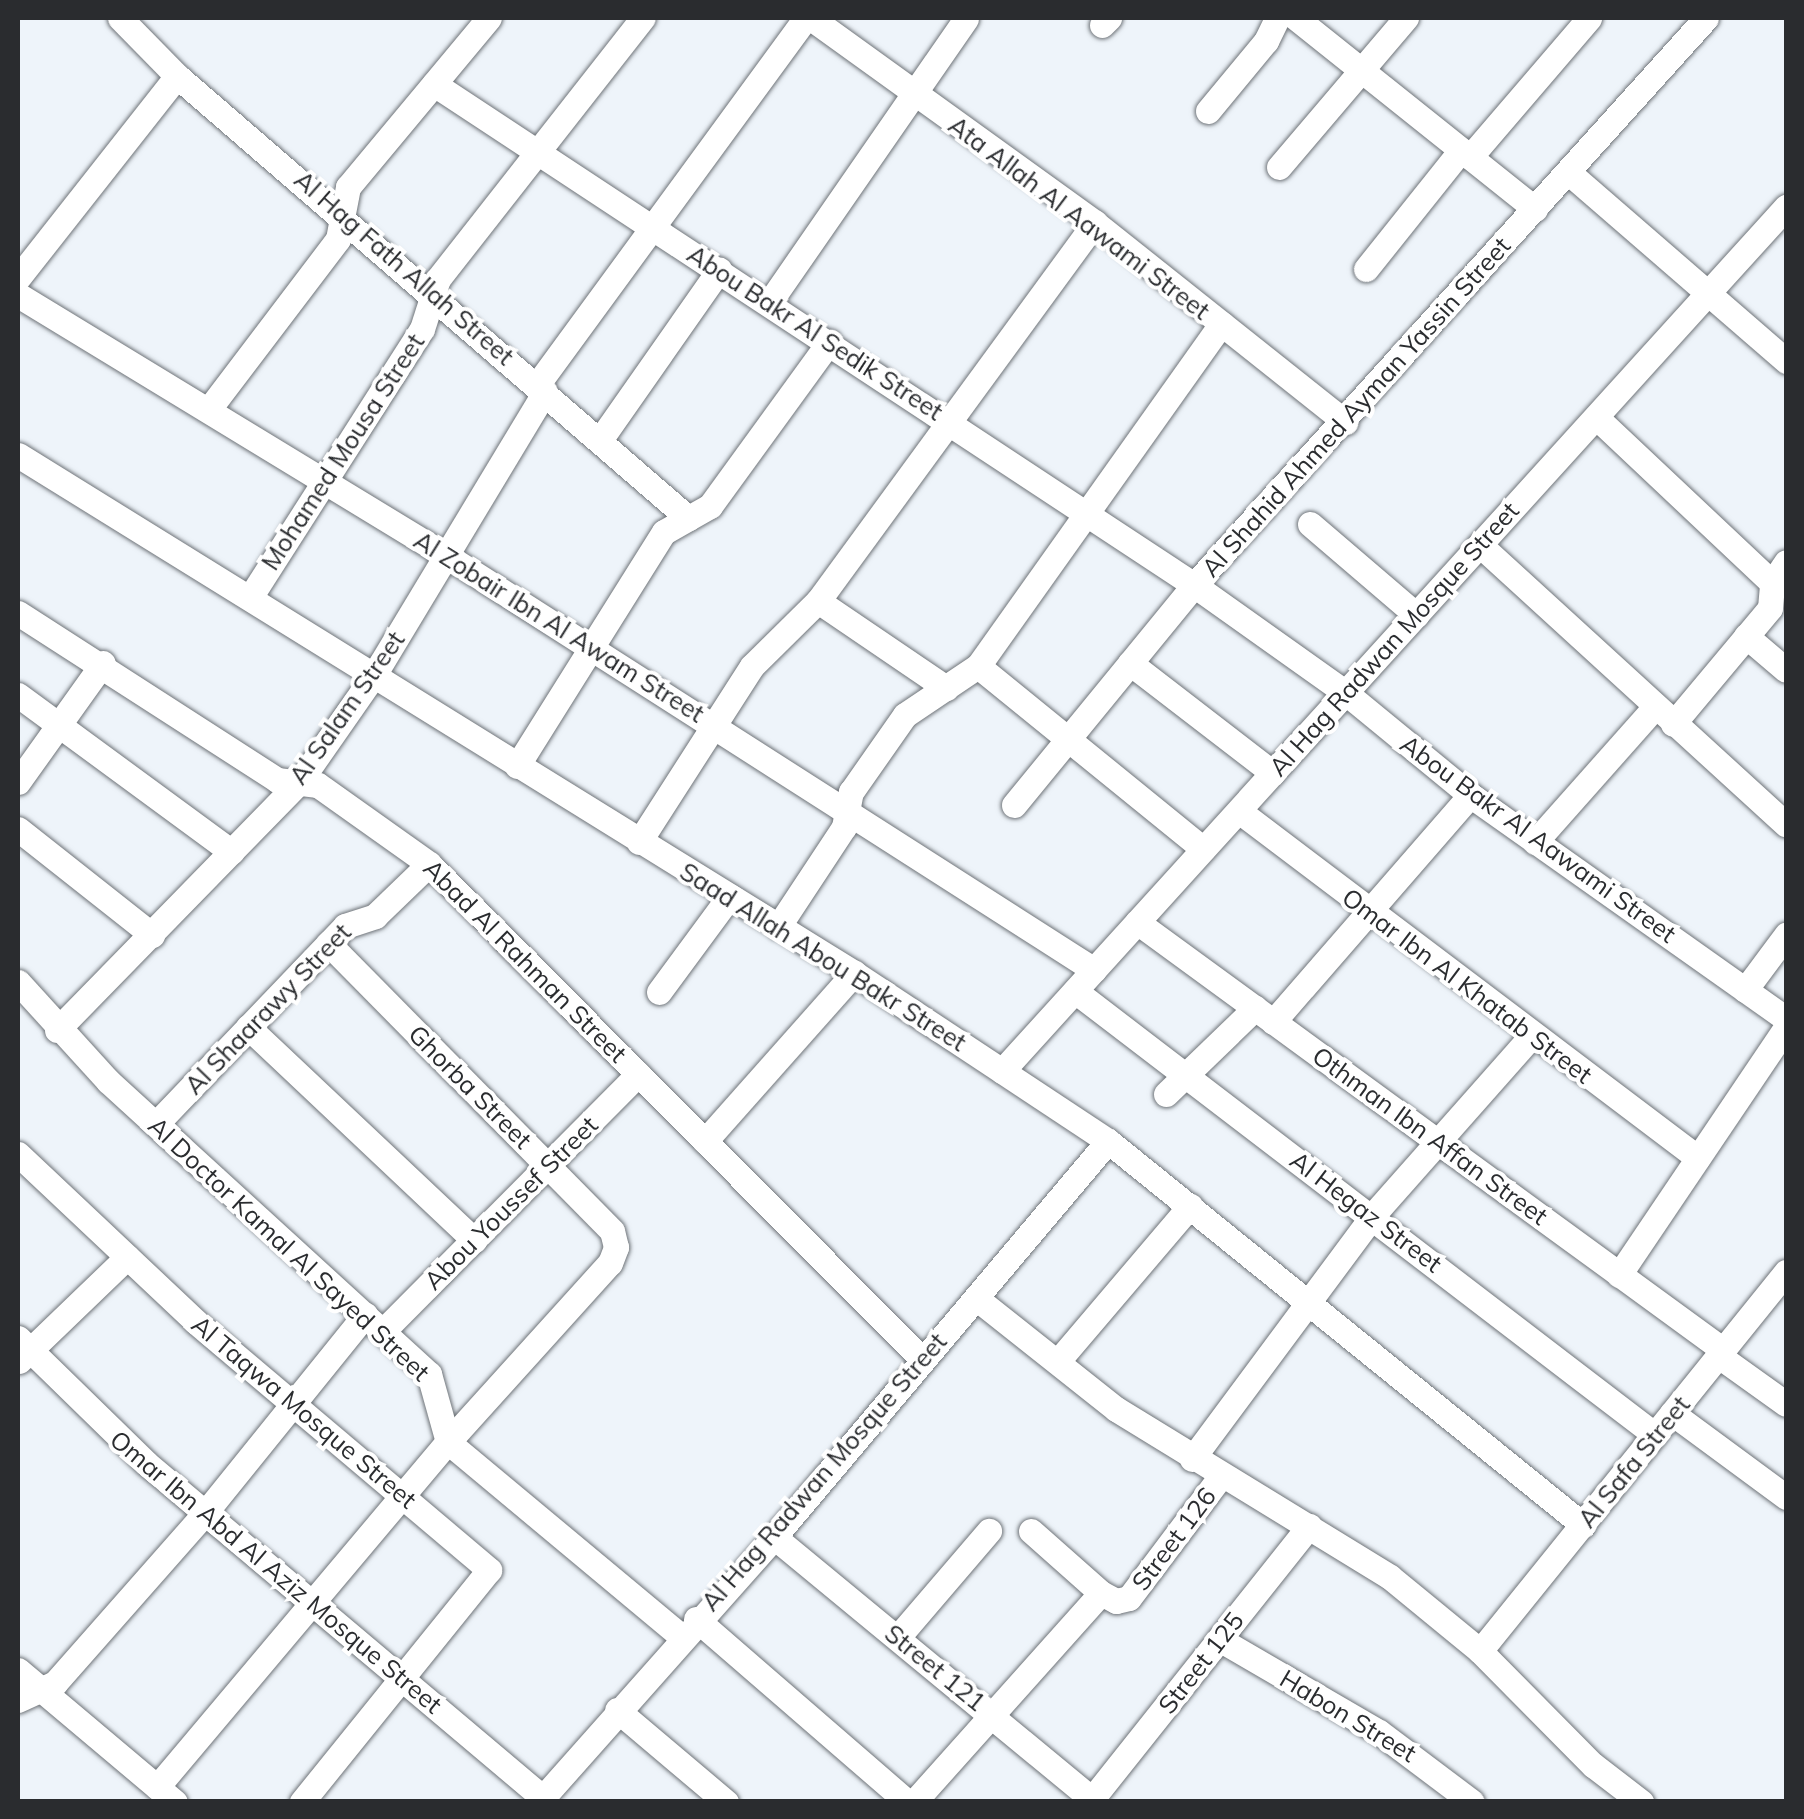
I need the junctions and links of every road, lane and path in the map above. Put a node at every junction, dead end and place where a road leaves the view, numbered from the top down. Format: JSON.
{"nodes":[{"id":1,"x":120,"y":18,"type":"edge"},
{"id":2,"x":489,"y":18,"type":"edge"},
{"id":3,"x":643,"y":18,"type":"edge"},
{"id":4,"x":808,"y":18,"type":"edge"},
{"id":5,"x":966,"y":18,"type":"edge"},
{"id":6,"x":1277,"y":18,"type":"edge"},
{"id":7,"x":1296,"y":18,"type":"edge"},
{"id":8,"x":1406,"y":18,"type":"edge"},
{"id":9,"x":1589,"y":18,"type":"edge"},
{"id":10,"x":1706,"y":18,"type":"edge"},
{"id":11,"x":1360,"y":68,"type":"junction"},
{"id":12,"x":177,"y":76,"type":"junction"},
{"id":13,"x":434,"y":84,"type":"junction"},
{"id":14,"x":912,"y":96,"type":"junction"},
{"id":15,"x":1208,"y":111,"type":"dead end"},
{"id":16,"x":536,"y":152,"type":"junction"},
{"id":17,"x":1466,"y":153,"type":"junction"},
{"id":18,"x":1279,"y":167,"type":"dead end"},
{"id":19,"x":1568,"y":172,"type":"junction"},
{"id":20,"x":1786,"y":207,"type":"edge"},
{"id":21,"x":1535,"y":209,"type":"junction"},
{"id":22,"x":341,"y":212,"type":"junction"},
{"id":23,"x":1094,"y":223,"type":"junction"},
{"id":24,"x":652,"y":227,"type":"junction"},
{"id":25,"x":719,"y":270,"type":"junction"},
{"id":26,"x":1366,"y":270,"type":"dead end"},
{"id":27,"x":18,"y":278,"type":"edge"},
{"id":28,"x":433,"y":292,"type":"junction"},
{"id":29,"x":1708,"y":294,"type":"junction"},
{"id":30,"x":18,"y":295,"type":"edge"},
{"id":31,"x":769,"y":303,"type":"junction"},
{"id":32,"x":1221,"y":324,"type":"junction"},
{"id":33,"x":829,"y":342,"type":"junction"},
{"id":34,"x":1786,"y":361,"type":"edge"},
{"id":35,"x":541,"y":388,"type":"junction"},
{"id":36,"x":208,"y":410,"type":"junction"},
{"id":37,"x":1596,"y":418,"type":"junction"},
{"id":38,"x":947,"y":420,"type":"junction"},
{"id":39,"x":1345,"y":422,"type":"junction"},
{"id":40,"x":600,"y":440,"type":"junction"},
{"id":41,"x":18,"y":456,"type":"edge"},
{"id":42,"x":322,"y":480,"type":"junction"},
{"id":43,"x":1087,"y":514,"type":"junction"},
{"id":44,"x":688,"y":518,"type":"junction"},
{"id":45,"x":1310,"y":524,"type":"dead end"},
{"id":46,"x":1480,"y":545,"type":"junction"},
{"id":47,"x":447,"y":556,"type":"junction"},
{"id":48,"x":1779,"y":572,"type":"edge"},
{"id":49,"x":1194,"y":585,"type":"junction"},
{"id":50,"x":251,"y":596,"type":"junction"},
{"id":51,"x":818,"y":600,"type":"junction"},
{"id":52,"x":18,"y":613,"type":"edge"},
{"id":53,"x":1416,"y":616,"type":"junction"},
{"id":54,"x":1746,"y":636,"type":"junction"},
{"id":55,"x":590,"y":647,"type":"junction"},
{"id":56,"x":103,"y":662,"type":"junction"},
{"id":57,"x":1130,"y":663,"type":"junction"},
{"id":58,"x":978,"y":666,"type":"junction"},
{"id":59,"x":1786,"y":670,"type":"edge"},
{"id":60,"x":374,"y":675,"type":"junction"},
{"id":61,"x":946,"y":688,"type":"junction"},
{"id":62,"x":1346,"y":694,"type":"junction"},
{"id":63,"x":18,"y":695,"type":"edge"},
{"id":64,"x":1664,"y":716,"type":"junction"},
{"id":65,"x":61,"y":721,"type":"junction"},
{"id":66,"x":714,"y":725,"type":"junction"},
{"id":67,"x":1068,"y":739,"type":"junction"},
{"id":68,"x":517,"y":766,"type":"junction"},
{"id":69,"x":1272,"y":774,"type":"junction"},
{"id":70,"x":300,"y":781,"type":"junction"},
{"id":71,"x":18,"y":782,"type":"edge"},
{"id":72,"x":1470,"y":795,"type":"junction"},
{"id":73,"x":1014,"y":805,"type":"dead end"},
{"id":74,"x":1238,"y":811,"type":"junction"},
{"id":75,"x":849,"y":812,"type":"junction"},
{"id":76,"x":1784,"y":818,"type":"edge"},
{"id":77,"x":18,"y":830,"type":"edge"},
{"id":78,"x":639,"y":842,"type":"junction"},
{"id":79,"x":1536,"y":842,"type":"junction"},
{"id":80,"x":1203,"y":850,"type":"junction"},
{"id":81,"x":232,"y":852,"type":"junction"},
{"id":82,"x":429,"y":864,"type":"junction"},
{"id":83,"x":729,"y":898,"type":"junction"},
{"id":84,"x":1367,"y":914,"type":"junction"},
{"id":85,"x":1137,"y":922,"type":"junction"},
{"id":86,"x":778,"y":927,"type":"junction"},
{"id":87,"x":152,"y":935,"type":"junction"},
{"id":88,"x":1786,"y":935,"type":"edge"},
{"id":89,"x":328,"y":943,"type":"junction"},
{"id":90,"x":1094,"y":970,"type":"junction"},
{"id":91,"x":854,"y":973,"type":"junction"},
{"id":92,"x":18,"y":982,"type":"edge"},
{"id":93,"x":1745,"y":990,"type":"junction"},
{"id":94,"x":1075,"y":991,"type":"junction"},
{"id":95,"x":659,"y":992,"type":"dead end"},
{"id":96,"x":1264,"y":1015,"type":"junction"},
{"id":97,"x":1786,"y":1019,"type":"edge"},
{"id":98,"x":248,"y":1027,"type":"junction"},
{"id":99,"x":1786,"y":1027,"type":"edge"},
{"id":100,"x":58,"y":1030,"type":"junction"},
{"id":101,"x":1532,"y":1036,"type":"junction"},
{"id":102,"x":1002,"y":1071,"type":"junction"},
{"id":103,"x":638,"y":1074,"type":"junction"},
{"id":104,"x":1175,"y":1086,"type":"junction"},
{"id":105,"x":156,"y":1124,"type":"junction"},
{"id":106,"x":1436,"y":1140,"type":"junction"},
{"id":107,"x":705,"y":1141,"type":"junction"},
{"id":108,"x":1108,"y":1141,"type":"junction"},
{"id":109,"x":18,"y":1154,"type":"edge"},
{"id":110,"x":1698,"y":1158,"type":"junction"},
{"id":111,"x":548,"y":1166,"type":"junction"},
{"id":112,"x":1190,"y":1206,"type":"junction"},
{"id":113,"x":1373,"y":1215,"type":"junction"},
{"id":114,"x":474,"y":1240,"type":"junction"},
{"id":115,"x":127,"y":1257,"type":"junction"},
{"id":116,"x":1786,"y":1272,"type":"edge"},
{"id":117,"x":1619,"y":1275,"type":"junction"},
{"id":118,"x":976,"y":1298,"type":"junction"},
{"id":119,"x":1306,"y":1299,"type":"junction"},
{"id":120,"x":374,"y":1323,"type":"junction"},
{"id":121,"x":21,"y":1351,"type":"edge"},
{"id":122,"x":1721,"y":1353,"type":"junction"},
{"id":123,"x":923,"y":1360,"type":"junction"},
{"id":124,"x":1058,"y":1361,"type":"junction"},
{"id":125,"x":293,"y":1404,"type":"junction"},
{"id":126,"x":1786,"y":1404,"type":"edge"},
{"id":127,"x":1672,"y":1413,"type":"junction"},
{"id":128,"x":1654,"y":1436,"type":"junction"},
{"id":129,"x":448,"y":1442,"type":"junction"},
{"id":130,"x":1192,"y":1459,"type":"junction"},
{"id":131,"x":1221,"y":1476,"type":"junction"},
{"id":132,"x":403,"y":1495,"type":"junction"},
{"id":133,"x":1786,"y":1497,"type":"edge"},
{"id":134,"x":205,"y":1514,"type":"junction"},
{"id":135,"x":1583,"y":1525,"type":"junction"},
{"id":136,"x":1309,"y":1526,"type":"junction"},
{"id":137,"x":988,"y":1531,"type":"dead end"},
{"id":138,"x":1030,"y":1532,"type":"dead end"},
{"id":139,"x":774,"y":1537,"type":"junction"},
{"id":140,"x":1101,"y":1592,"type":"junction"},
{"id":141,"x":312,"y":1603,"type":"junction"},
{"id":142,"x":688,"y":1627,"type":"junction"},
{"id":143,"x":898,"y":1637,"type":"junction"},
{"id":144,"x":1219,"y":1640,"type":"junction"},
{"id":145,"x":1480,"y":1651,"type":"junction"},
{"id":146,"x":18,"y":1670,"type":"edge"},
{"id":147,"x":403,"y":1680,"type":"junction"},
{"id":148,"x":44,"y":1691,"type":"junction"},
{"id":149,"x":18,"y":1700,"type":"edge"},
{"id":150,"x":617,"y":1710,"type":"junction"},
{"id":151,"x":993,"y":1716,"type":"junction"},
{"id":152,"x":166,"y":1794,"type":"edge"},
{"id":153,"x":541,"y":1799,"type":"edge"},
{"id":154,"x":1094,"y":1800,"type":"edge"},
{"id":155,"x":302,"y":1802,"type":"edge"},
{"id":156,"x":726,"y":1802,"type":"edge"},
{"id":157,"x":910,"y":1802,"type":"edge"},
{"id":158,"x":1472,"y":1802,"type":"edge"},
{"id":159,"x":1642,"y":1802,"type":"edge"}],
"edges":[{"from":1,"to":12,"type":"street","name":"Al Hag Fath Allah Street"},
{"from":2,"to":13,"type":"street"},
{"from":3,"to":16,"type":"street","name":"Mohamed Mousa Street"},
{"from":4,"to":14,"type":"street","name":"Ata Allah Al Aawami Street"},
{"from":4,"to":24,"type":"street","name":"Al Salam Street"},
{"from":5,"to":14,"type":"street"},
{"from":6,"to":15,"type":"street"},
{"from":7,"to":11,"type":"street"},
{"from":8,"to":11,"type":"street"},
{"from":9,"to":17,"type":"street"},
{"from":10,"to":19,"type":"street","name":"Al Shahid Ahmed Ayman Yassin Street"},
{"from":11,"to":17,"type":"street"},
{"from":11,"to":18,"type":"street"},
{"from":12,"to":22,"type":"street","name":"Al Hag Fath Allah Street"},
{"from":12,"to":27,"type":"street"},
{"from":13,"to":16,"type":"street","name":"Abou Bakr Al Sedik Street"},
{"from":13,"to":22,"type":"street"},
{"from":14,"to":23,"type":"street","name":"Ata Allah Al Aawami Street"},
{"from":14,"to":31,"type":"street"},
{"from":16,"to":24,"type":"street","name":"Abou Bakr Al Sedik Street"},
{"from":16,"to":28,"type":"street","name":"Mohamed Mousa Street"},
{"from":17,"to":21,"type":"street"},
{"from":17,"to":26,"type":"street"},
{"from":19,"to":21,"type":"street","name":"Al Shahid Ahmed Ayman Yassin Street"},
{"from":19,"to":29,"type":"street"},
{"from":20,"to":29,"type":"street","name":"Al Hag Radwan Mosque Street"},
{"from":21,"to":39,"type":"street","name":"Al Shahid Ahmed Ayman Yassin Street"},
{"from":22,"to":28,"type":"street","name":"Al Hag Fath Allah Street"},
{"from":22,"to":36,"type":"street"},
{"from":23,"to":32,"type":"street","name":"Ata Allah Al Aawami Street"},
{"from":23,"to":38,"type":"street"},
{"from":24,"to":25,"type":"street","name":"Abou Bakr Al Sedik Street"},
{"from":24,"to":35,"type":"street","name":"Al Salam Street"},
{"from":25,"to":31,"type":"street","name":"Abou Bakr Al Sedik Street"},
{"from":25,"to":40,"type":"street"},
{"from":28,"to":35,"type":"street","name":"Al Hag Fath Allah Street"},
{"from":28,"to":42,"type":"street","name":"Mohamed Mousa Street"},
{"from":29,"to":34,"type":"street"},
{"from":29,"to":37,"type":"street","name":"Al Hag Radwan Mosque Street"},
{"from":30,"to":36,"type":"street","name":"Al Zobair Ibn Al Awam Street"},
{"from":31,"to":33,"type":"street","name":"Abou Bakr Al Sedik Street"},
{"from":32,"to":39,"type":"street","name":"Ata Allah Al Aawami Street"},
{"from":32,"to":43,"type":"street"},
{"from":33,"to":38,"type":"street","name":"Abou Bakr Al Sedik Street"},
{"from":33,"to":44,"type":"street"},
{"from":35,"to":40,"type":"street","name":"Al Hag Fath Allah Street"},
{"from":35,"to":47,"type":"street","name":"Al Salam Street"},
{"from":36,"to":42,"type":"street","name":"Al Zobair Ibn Al Awam Street"},
{"from":37,"to":46,"type":"street","name":"Al Hag Radwan Mosque Street"},
{"from":37,"to":48,"type":"street"},
{"from":38,"to":43,"type":"street","name":"Abou Bakr Al Sedik Street"},
{"from":38,"to":51,"type":"street"},
{"from":39,"to":49,"type":"street","name":"Al Shahid Ahmed Ayman Yassin Street"},
{"from":40,"to":44,"type":"street","name":"Al Hag Fath Allah Street"},
{"from":41,"to":50,"type":"street","name":"Saad Allah Abou Bakr Street"},
{"from":42,"to":47,"type":"street","name":"Al Zobair Ibn Al Awam Street"},
{"from":42,"to":50,"type":"street","name":"Mohamed Mousa Street"},
{"from":43,"to":49,"type":"street","name":"Abou Bakr Al Sedik Street"},
{"from":43,"to":58,"type":"street"},
{"from":44,"to":55,"type":"street"},
{"from":45,"to":53,"type":"street"},
{"from":46,"to":53,"type":"street","name":"Al Hag Radwan Mosque Street"},
{"from":46,"to":64,"type":"street"},
{"from":47,"to":55,"type":"street","name":"Al Zobair Ibn Al Awam Street"},
{"from":47,"to":60,"type":"street","name":"Al Salam Street"},
{"from":48,"to":54,"type":"street"},
{"from":49,"to":57,"type":"street","name":"Al Shahid Ahmed Ayman Yassin Street"},
{"from":49,"to":62,"type":"street","name":"Abou Bakr Al Aawami Street"},
{"from":50,"to":60,"type":"street","name":"Saad Allah Abou Bakr Street"},
{"from":51,"to":61,"type":"street"},
{"from":51,"to":66,"type":"street"},
{"from":52,"to":56,"type":"street","name":"Abad Al Rahman Street"},
{"from":53,"to":62,"type":"street","name":"Al Hag Radwan Mosque Street"},
{"from":54,"to":59,"type":"street"},
{"from":54,"to":64,"type":"street"},
{"from":55,"to":66,"type":"street","name":"Al Zobair Ibn Al Awam Street"},
{"from":55,"to":68,"type":"street"},
{"from":56,"to":65,"type":"street"},
{"from":56,"to":70,"type":"street","name":"Abad Al Rahman Street"},
{"from":57,"to":67,"type":"street","name":"Al Shahid Ahmed Ayman Yassin Street"},
{"from":57,"to":69,"type":"street"},
{"from":58,"to":61,"type":"street"},
{"from":58,"to":67,"type":"street"},
{"from":60,"to":68,"type":"street","name":"Saad Allah Abou Bakr Street"},
{"from":60,"to":70,"type":"street","name":"Al Salam Street"},
{"from":61,"to":75,"type":"street"},
{"from":62,"to":69,"type":"street","name":"Al Hag Radwan Mosque Street"},
{"from":62,"to":72,"type":"street","name":"Abou Bakr Al Aawami Street"},
{"from":63,"to":65,"type":"street"},
{"from":64,"to":76,"type":"street"},
{"from":64,"to":79,"type":"street"},
{"from":65,"to":71,"type":"street"},
{"from":65,"to":81,"type":"street"},
{"from":66,"to":75,"type":"street","name":"Al Zobair Ibn Al Awam Street"},
{"from":66,"to":78,"type":"street"},
{"from":67,"to":73,"type":"street","name":"Al Shahid Ahmed Ayman Yassin Street"},
{"from":67,"to":80,"type":"street"},
{"from":68,"to":78,"type":"street","name":"Saad Allah Abou Bakr Street"},
{"from":69,"to":74,"type":"street","name":"Al Hag Radwan Mosque Street"},
{"from":70,"to":81,"type":"street","name":"Al Salam Street"},
{"from":70,"to":82,"type":"street","name":"Abad Al Rahman Street"},
{"from":72,"to":79,"type":"street","name":"Abou Bakr Al Aawami Street"},
{"from":72,"to":84,"type":"street"},
{"from":74,"to":80,"type":"street","name":"Al Hag Radwan Mosque Street"},
{"from":74,"to":84,"type":"street","name":"Omar Ibn Al Khatab Street"},
{"from":75,"to":86,"type":"street"},
{"from":75,"to":90,"type":"street","name":"Al Zobair Ibn Al Awam Street"},
{"from":77,"to":87,"type":"street"},
{"from":78,"to":83,"type":"street","name":"Saad Allah Abou Bakr Street"},
{"from":79,"to":93,"type":"street","name":"Abou Bakr Al Aawami Street"},
{"from":80,"to":85,"type":"street","name":"Al Hag Radwan Mosque Street"},
{"from":81,"to":87,"type":"street","name":"Al Salam Street"},
{"from":82,"to":89,"type":"street","name":"Al Shaarawy Street"},
{"from":82,"to":103,"type":"street","name":"Abad Al Rahman Street"},
{"from":83,"to":86,"type":"street","name":"Saad Allah Abou Bakr Street"},
{"from":83,"to":95,"type":"street"},
{"from":84,"to":96,"type":"street"},
{"from":84,"to":101,"type":"street","name":"Omar Ibn Al Khatab Street"},
{"from":85,"to":90,"type":"street","name":"Al Hag Radwan Mosque Street"},
{"from":85,"to":96,"type":"street","name":"Othman Ibn Affan Street"},
{"from":86,"to":91,"type":"street","name":"Saad Allah Abou Bakr Street"},
{"from":87,"to":100,"type":"street","name":"Al Salam Street"},
{"from":88,"to":93,"type":"street"},
{"from":89,"to":98,"type":"street","name":"Al Shaarawy Street"},
{"from":89,"to":111,"type":"street","name":"Ghorba Street"},
{"from":90,"to":94,"type":"street","name":"Al Hag Radwan Mosque Street"},
{"from":91,"to":102,"type":"street","name":"Saad Allah Abou Bakr Street"},
{"from":91,"to":107,"type":"street"},
{"from":92,"to":100,"type":"street","name":"Al Doctor Kamal Al Sayed Street"},
{"from":93,"to":97,"type":"street","name":"Abou Bakr Al Aawami Street"},
{"from":94,"to":102,"type":"street","name":"Al Hag Radwan Mosque Street"},
{"from":94,"to":104,"type":"street","name":"Al Hegaz Street"},
{"from":96,"to":104,"type":"street"},
{"from":96,"to":106,"type":"street","name":"Othman Ibn Affan Street"},
{"from":98,"to":105,"type":"street","name":"Al Shaarawy Street"},
{"from":98,"to":114,"type":"street"},
{"from":99,"to":110,"type":"street"},
{"from":100,"to":105,"type":"street","name":"Al Doctor Kamal Al Sayed Street"},
{"from":101,"to":106,"type":"street"},
{"from":101,"to":110,"type":"street","name":"Omar Ibn Al Khatab Street"},
{"from":102,"to":108,"type":"street","name":"Saad Allah Abou Bakr Street"},
{"from":103,"to":107,"type":"street","name":"Abad Al Rahman Street"},
{"from":103,"to":111,"type":"street","name":"Abou Youssef Street"},
{"from":104,"to":113,"type":"street","name":"Al Hegaz Street"},
{"from":105,"to":120,"type":"street","name":"Al Doctor Kamal Al Sayed Street"},
{"from":106,"to":113,"type":"street"},
{"from":106,"to":117,"type":"street","name":"Othman Ibn Affan Street"},
{"from":107,"to":123,"type":"street","name":"Abad Al Rahman Street"},
{"from":108,"to":112,"type":"street","name":"Saad Allah Abou Bakr Street"},
{"from":108,"to":118,"type":"street","name":"Al Hag Radwan Mosque Street"},
{"from":109,"to":115,"type":"street","name":"Al Taqwa Mosque Street"},
{"from":110,"to":117,"type":"street"},
{"from":111,"to":114,"type":"street","name":"Abou Youssef Street"},
{"from":111,"to":129,"type":"street","name":"Ghorba Street"},
{"from":112,"to":119,"type":"street","name":"Saad Allah Abou Bakr Street"},
{"from":112,"to":124,"type":"street"},
{"from":113,"to":119,"type":"street"},
{"from":113,"to":128,"type":"street","name":"Al Hegaz Street"},
{"from":114,"to":120,"type":"street","name":"Abou Youssef Street"},
{"from":115,"to":121,"type":"street"},
{"from":115,"to":125,"type":"street","name":"Al Taqwa Mosque Street"},
{"from":116,"to":122,"type":"street","name":"Al Safa Street"},
{"from":117,"to":122,"type":"street","name":"Othman Ibn Affan Street"},
{"from":118,"to":123,"type":"street","name":"Al Hag Radwan Mosque Street"},
{"from":118,"to":124,"type":"street"},
{"from":119,"to":130,"type":"street"},
{"from":119,"to":135,"type":"street","name":"Saad Allah Abou Bakr Street"},
{"from":120,"to":125,"type":"street","name":"Abou Youssef Street"},
{"from":120,"to":129,"type":"street","name":"Al Doctor Kamal Al Sayed Street"},
{"from":121,"to":134,"type":"street","name":"Omar Ibn Abd Al Aziz Mosque Street"},
{"from":122,"to":126,"type":"street","name":"Othman Ibn Affan Street"},
{"from":122,"to":127,"type":"street","name":"Al Safa Street"},
{"from":123,"to":139,"type":"street","name":"Al Hag Radwan Mosque Street"},
{"from":124,"to":130,"type":"street"},
{"from":125,"to":132,"type":"street","name":"Al Taqwa Mosque Street"},
{"from":125,"to":134,"type":"street","name":"Abou Youssef Street"},
{"from":127,"to":128,"type":"street","name":"Al Safa Street"},
{"from":127,"to":133,"type":"street"},
{"from":128,"to":135,"type":"street","name":"Al Safa Street"},
{"from":129,"to":132,"type":"street"},
{"from":129,"to":142,"type":"street"},
{"from":130,"to":131,"type":"street"},
{"from":131,"to":136,"type":"street"},
{"from":131,"to":140,"type":"street","name":"Street 126"},
{"from":132,"to":141,"type":"street"},
{"from":132,"to":147,"type":"street","name":"Al Taqwa Mosque Street"},
{"from":134,"to":141,"type":"street","name":"Omar Ibn Abd Al Aziz Mosque Street"},
{"from":134,"to":148,"type":"street","name":"Abou Youssef Street"},
{"from":135,"to":145,"type":"street","name":"Al Safa Street"},
{"from":136,"to":144,"type":"street","name":"Street 125"},
{"from":136,"to":145,"type":"street"},
{"from":137,"to":143,"type":"street"},
{"from":138,"to":140,"type":"street","name":"Street 126"},
{"from":139,"to":142,"type":"street","name":"Al Hag Radwan Mosque Street"},
{"from":139,"to":143,"type":"street","name":"Street 121"},
{"from":140,"to":151,"type":"street"},
{"from":141,"to":147,"type":"street","name":"Omar Ibn Abd Al Aziz Mosque Street"},
{"from":141,"to":152,"type":"street"},
{"from":142,"to":150,"type":"street","name":"Al Hag Radwan Mosque Street"},
{"from":142,"to":157,"type":"street"},
{"from":143,"to":151,"type":"street","name":"Street 121"},
{"from":144,"to":154,"type":"street","name":"Street 125"},
{"from":144,"to":158,"type":"street","name":"Habon Street"},
{"from":145,"to":159,"type":"street"},
{"from":146,"to":148,"type":"street"},
{"from":147,"to":153,"type":"street","name":"Omar Ibn Abd Al Aziz Mosque Street"},
{"from":147,"to":155,"type":"street"},
{"from":148,"to":149,"type":"street"},
{"from":148,"to":152,"type":"street"},
{"from":150,"to":153,"type":"street","name":"Al Hag Radwan Mosque Street"},
{"from":150,"to":156,"type":"street"},
{"from":151,"to":154,"type":"street","name":"Street 121"},
{"from":151,"to":157,"type":"street"}]}
